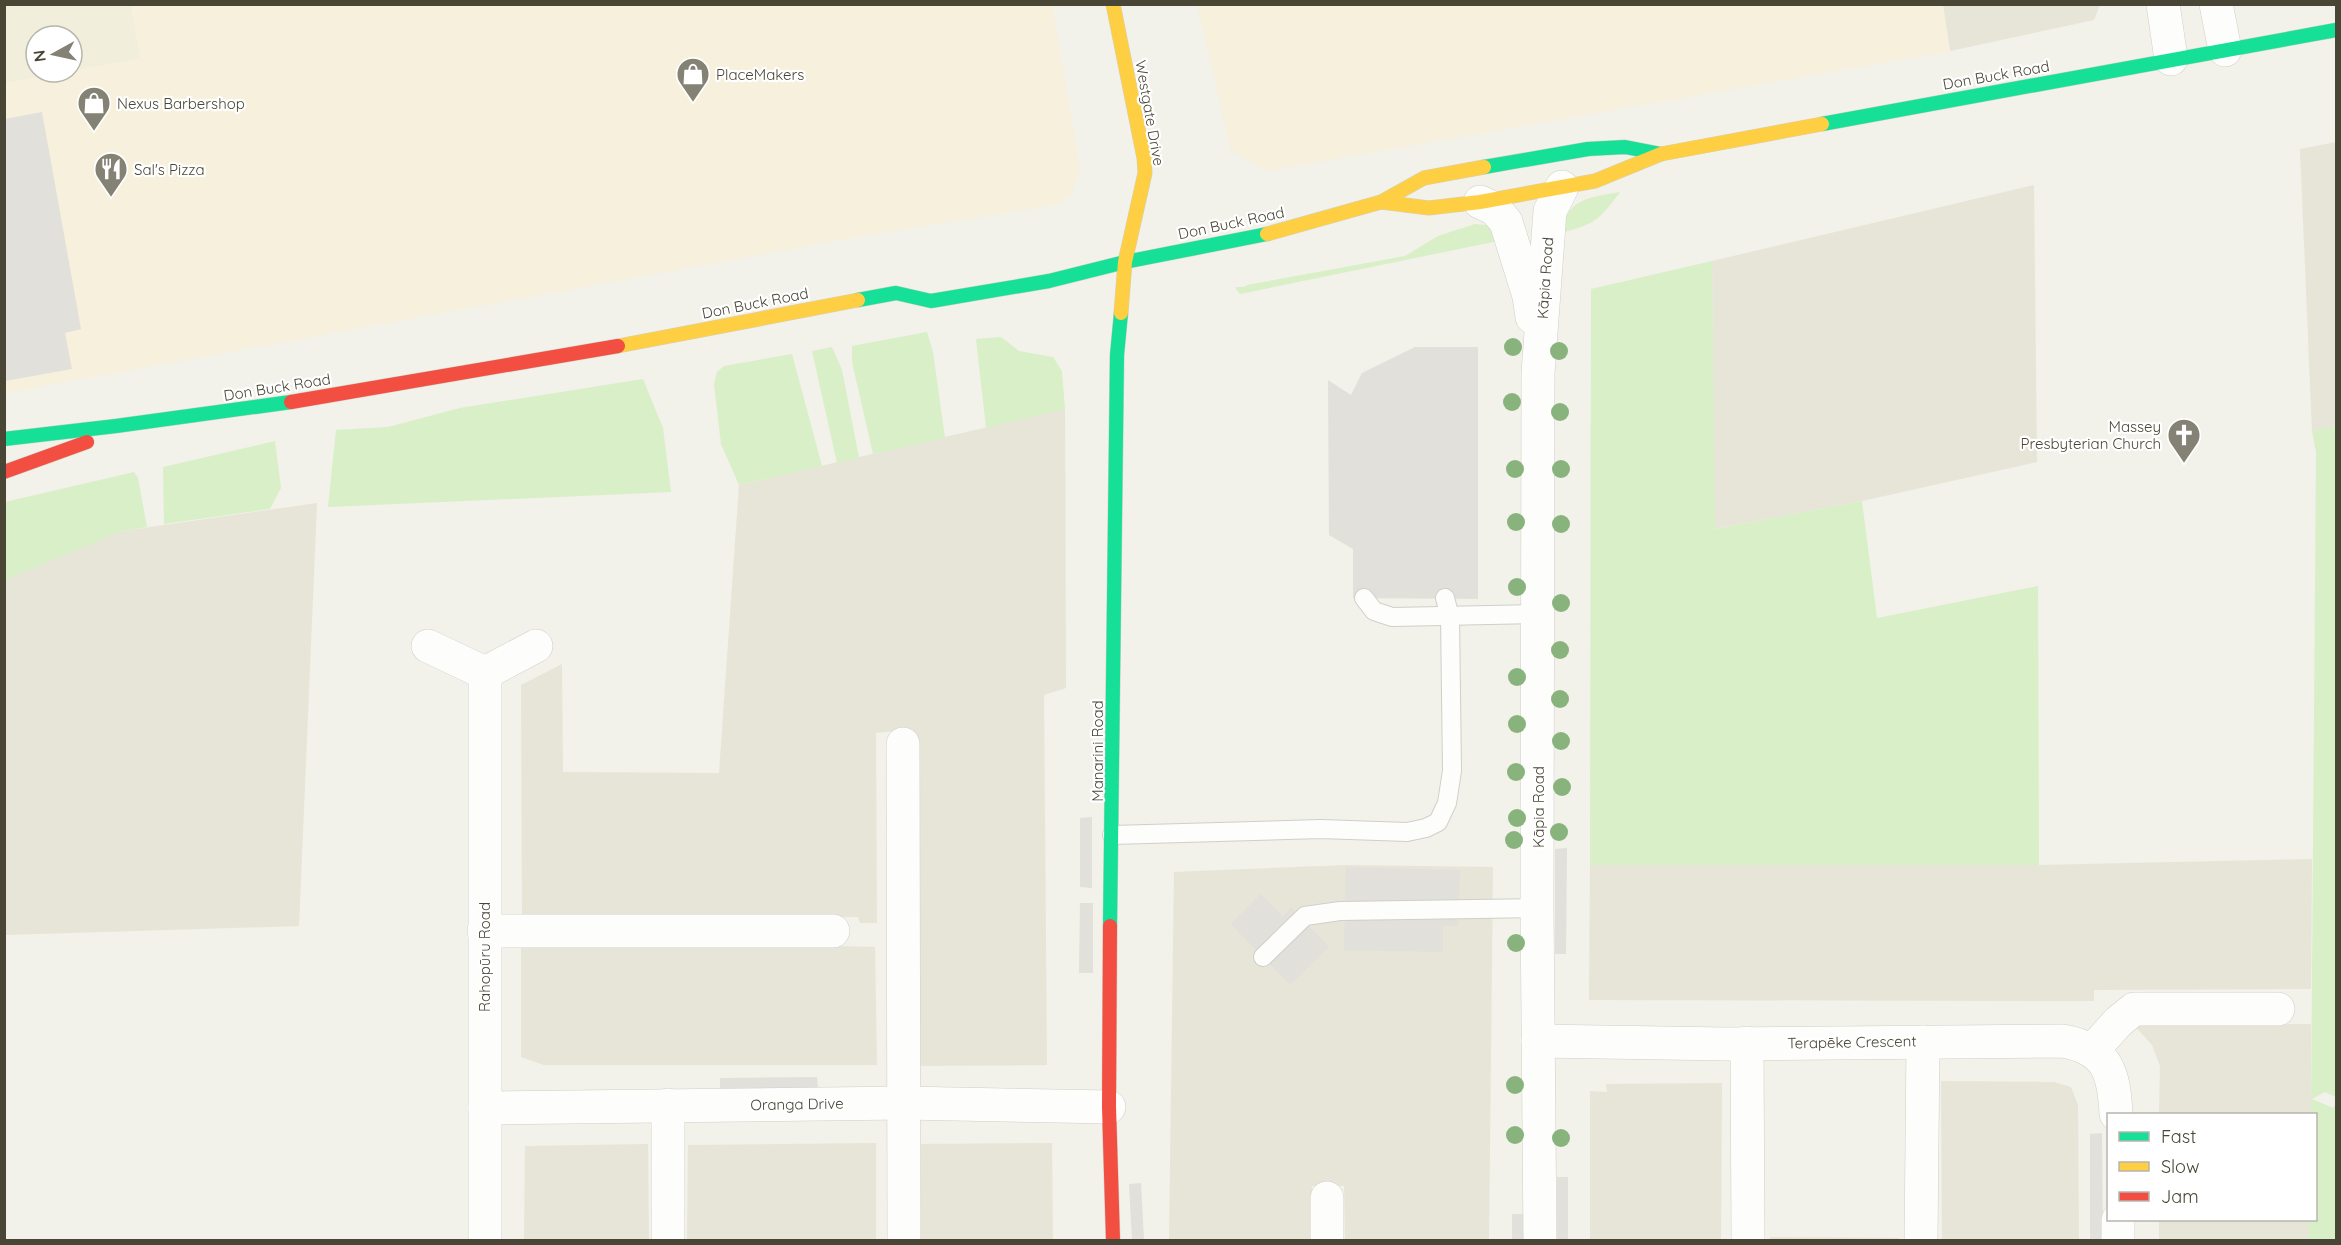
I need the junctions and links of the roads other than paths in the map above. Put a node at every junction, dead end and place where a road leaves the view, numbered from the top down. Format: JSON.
{"nodes":[{"id":1,"x":1113,"y":4,"type":"edge"},
{"id":2,"x":2163,"y":4,"type":"edge"},
{"id":3,"x":2216,"y":4,"type":"edge"},
{"id":4,"x":2337,"y":30,"type":"edge"},
{"id":5,"x":2225,"y":50,"type":"junction"},
{"id":6,"x":2171,"y":59,"type":"junction"},
{"id":7,"x":1661,"y":154,"type":"junction"},
{"id":8,"x":1562,"y":187,"type":"junction"},
{"id":9,"x":1380,"y":202,"type":"junction"},
{"id":10,"x":1480,"y":202,"type":"junction"},
{"id":11,"x":1125,"y":261,"type":"junction"},
{"id":12,"x":1538,"y":372,"type":"junction"},
{"id":13,"x":131,"y":426,"type":"junction"},
{"id":14,"x":4,"y":439,"type":"edge"},
{"id":15,"x":4,"y":472,"type":"edge"},
{"id":16,"x":1364,"y":598,"type":"dead end"},
{"id":17,"x":1445,"y":598,"type":"dead end"},
{"id":18,"x":1538,"y":614,"type":"junction"},
{"id":19,"x":1450,"y":617,"type":"junction"},
{"id":20,"x":428,"y":646,"type":"dead end"},
{"id":21,"x":536,"y":646,"type":"dead end"},
{"id":22,"x":485,"y":673,"type":"junction"},
{"id":23,"x":903,"y":744,"type":"dead end"},
{"id":24,"x":1112,"y":835,"type":"junction"},
{"id":25,"x":1537,"y":908,"type":"junction"},
{"id":26,"x":484,"y":931,"type":"junction"},
{"id":27,"x":833,"y":931,"type":"dead end"},
{"id":28,"x":1263,"y":957,"type":"dead end"},
{"id":29,"x":2278,"y":1009,"type":"dead end"},
{"id":30,"x":1538,"y":1041,"type":"junction"},
{"id":31,"x":1923,"y":1042,"type":"junction"},
{"id":32,"x":1747,"y":1043,"type":"junction"},
{"id":33,"x":2092,"y":1051,"type":"junction"},
{"id":34,"x":904,"y":1103,"type":"junction"},
{"id":35,"x":668,"y":1106,"type":"junction"},
{"id":36,"x":1109,"y":1107,"type":"junction"},
{"id":37,"x":485,"y":1108,"type":"junction"},
{"id":38,"x":2116,"y":1113,"type":"edge"},
{"id":39,"x":1327,"y":1198,"type":"dead end"},
{"id":40,"x":2118,"y":1221,"type":"edge"},
{"id":41,"x":485,"y":1240,"type":"edge"},
{"id":42,"x":668,"y":1240,"type":"edge"},
{"id":43,"x":904,"y":1240,"type":"edge"},
{"id":44,"x":1113,"y":1240,"type":"edge"},
{"id":45,"x":1327,"y":1240,"type":"edge"},
{"id":46,"x":1540,"y":1240,"type":"edge"},
{"id":47,"x":1748,"y":1240,"type":"edge"},
{"id":48,"x":1921,"y":1240,"type":"edge"},
{"id":49,"x":2118,"y":1240,"type":"edge"}],
"edges":[{"from":1,"to":11,"type":"main road","name":"Westgate Drive"},
{"from":2,"to":6,"type":"street"},
{"from":3,"to":5,"type":"street"},
{"from":4,"to":5,"type":"main road","name":"Don Buck Road"},
{"from":5,"to":6,"type":"main road","name":"Don Buck Road"},
{"from":6,"to":7,"type":"main road","name":"Don Buck Road"},
{"from":7,"to":8,"type":"main road","name":"Don Buck Road"},
{"from":7,"to":9,"type":"main road","name":"Don Buck Road"},
{"from":8,"to":10,"type":"main road","name":"Don Buck Road"},
{"from":8,"to":12,"type":"street","name":"Kāpia Road"},
{"from":9,"to":10,"type":"main road","name":"Don Buck Road"},
{"from":9,"to":11,"type":"main road","name":"Don Buck Road"},
{"from":10,"to":12,"type":"street","name":"Kāpia Road"},
{"from":11,"to":13,"type":"main road","name":"Don Buck Road"},
{"from":11,"to":24,"type":"main road","name":"Manarini Road"},
{"from":12,"to":18,"type":"street","name":"Kāpia Road"},
{"from":13,"to":14,"type":"main road","name":"Don Buck Road"},
{"from":13,"to":15,"type":"main road","name":"Don Buck Road"},
{"from":16,"to":19,"type":"lane"},
{"from":17,"to":19,"type":"lane"},
{"from":18,"to":19,"type":"lane"},
{"from":18,"to":25,"type":"street","name":"Kāpia Road"},
{"from":19,"to":24,"type":"lane"},
{"from":20,"to":22,"type":"street"},
{"from":21,"to":22,"type":"street"},
{"from":22,"to":26,"type":"street","name":"Rahopūru Road"},
{"from":23,"to":34,"type":"street"},
{"from":24,"to":36,"type":"main road","name":"Manarini Road"},
{"from":25,"to":28,"type":"lane"},
{"from":25,"to":30,"type":"street","name":"Kāpia Road"},
{"from":26,"to":27,"type":"street"},
{"from":26,"to":37,"type":"street","name":"Rahopūru Road"},
{"from":29,"to":33,"type":"street"},
{"from":30,"to":32,"type":"street","name":"Terapēke Crescent"},
{"from":30,"to":46,"type":"street","name":"Kāpia Road"},
{"from":31,"to":32,"type":"street","name":"Terapēke Crescent"},
{"from":31,"to":33,"type":"street","name":"Terapēke Crescent"},
{"from":31,"to":48,"type":"street"},
{"from":32,"to":47,"type":"street"},
{"from":33,"to":38,"type":"street"},
{"from":34,"to":35,"type":"street","name":"Oranga Drive"},
{"from":34,"to":36,"type":"street","name":"Oranga Drive"},
{"from":34,"to":43,"type":"street"},
{"from":35,"to":37,"type":"street","name":"Oranga Drive"},
{"from":35,"to":42,"type":"street"},
{"from":36,"to":44,"type":"main road","name":"Manarini Road"},
{"from":37,"to":41,"type":"street","name":"Rahopūru Road"},
{"from":39,"to":45,"type":"street"},
{"from":40,"to":49,"type":"street"}]}
